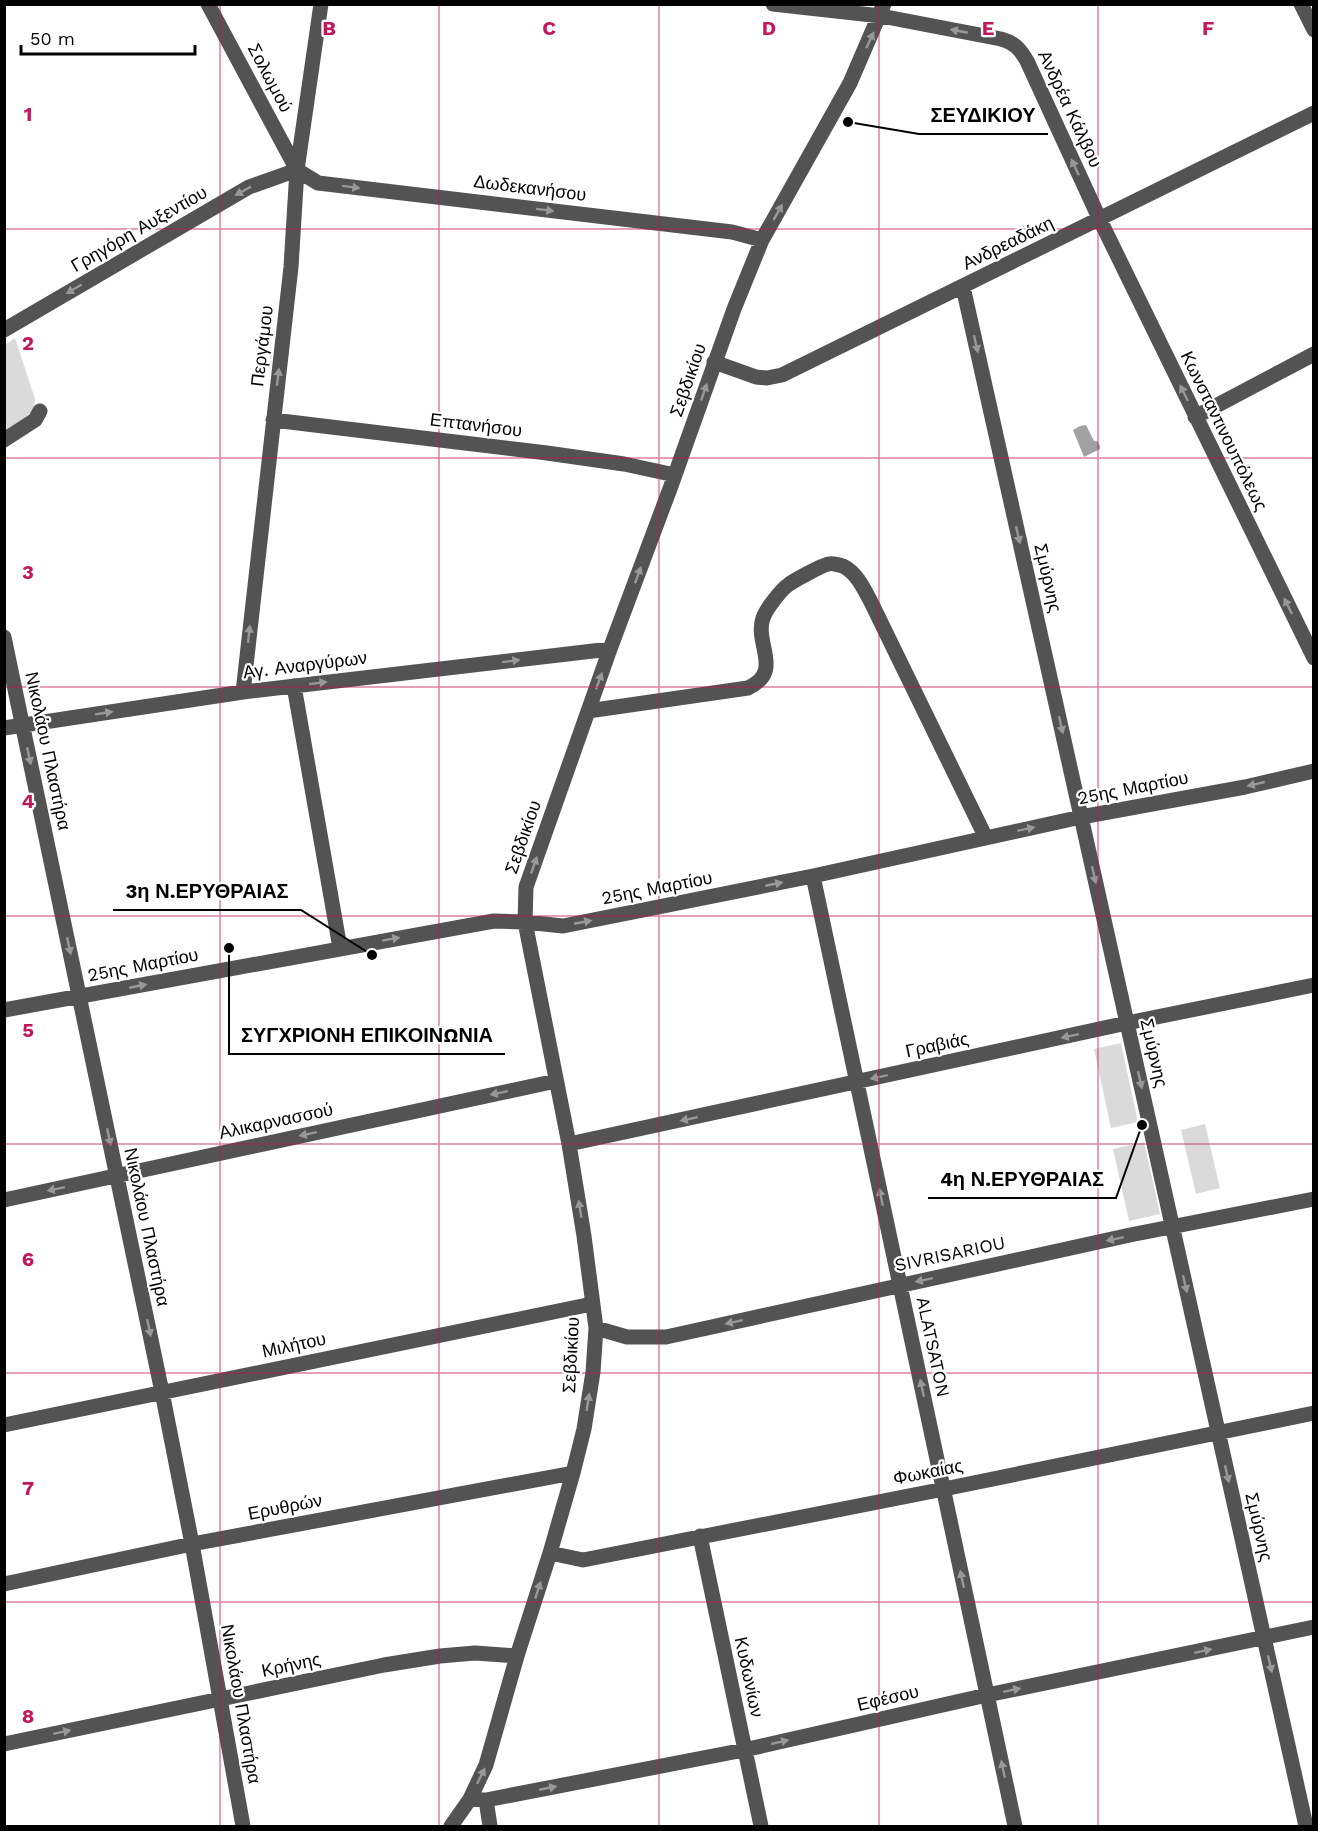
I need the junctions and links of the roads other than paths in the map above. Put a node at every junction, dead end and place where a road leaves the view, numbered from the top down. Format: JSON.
{"nodes":[{"id":1,"x":208,"y":4,"type":"edge"},
{"id":2,"x":321,"y":4,"type":"edge"},
{"id":3,"x":773,"y":4,"type":"edge"},
{"id":4,"x":1301,"y":4,"type":"edge"},
{"id":5,"x":882,"y":10,"type":"edge"},
{"id":6,"x":1314,"y":30,"type":"edge"},
{"id":7,"x":1314,"y":113,"type":"edge"},
{"id":8,"x":297,"y":170,"type":"junction"},
{"id":9,"x":1100,"y":220,"type":"junction"},
{"id":10,"x":762,"y":240,"type":"junction"},
{"id":11,"x":963,"y":287,"type":"junction"},
{"id":12,"x":4,"y":330,"type":"edge"},
{"id":13,"x":1314,"y":354,"type":"edge"},
{"id":14,"x":714,"y":362,"type":"junction"},
{"id":15,"x":40,"y":411,"type":"dead end"},
{"id":16,"x":1195,"y":417,"type":"junction"},
{"id":17,"x":273,"y":420,"type":"junction"},
{"id":18,"x":4,"y":440,"type":"edge"},
{"id":19,"x":675,"y":475,"type":"junction"},
{"id":20,"x":4,"y":636,"type":"edge"},
{"id":21,"x":610,"y":649,"type":"junction"},
{"id":22,"x":1314,"y":658,"type":"edge"},
{"id":23,"x":294,"y":686,"type":"junction"},
{"id":24,"x":243,"y":692,"type":"junction"},
{"id":25,"x":588,"y":711,"type":"junction"},
{"id":26,"x":23,"y":726,"type":"junction"},
{"id":27,"x":4,"y":728,"type":"edge"},
{"id":28,"x":1314,"y":771,"type":"edge"},
{"id":29,"x":1081,"y":817,"type":"junction"},
{"id":30,"x":986,"y":837,"type":"junction"},
{"id":31,"x":813,"y":876,"type":"junction"},
{"id":32,"x":525,"y":922,"type":"junction"},
{"id":33,"x":340,"y":948,"type":"junction"},
{"id":34,"x":1314,"y":985,"type":"edge"},
{"id":35,"x":80,"y":997,"type":"junction"},
{"id":36,"x":4,"y":1010,"type":"edge"},
{"id":37,"x":1127,"y":1023,"type":"junction"},
{"id":38,"x":556,"y":1081,"type":"junction"},
{"id":39,"x":857,"y":1082,"type":"junction"},
{"id":40,"x":569,"y":1144,"type":"junction"},
{"id":41,"x":117,"y":1176,"type":"junction"},
{"id":42,"x":1314,"y":1199,"type":"edge"},
{"id":43,"x":4,"y":1200,"type":"edge"},
{"id":44,"x":1172,"y":1227,"type":"junction"},
{"id":45,"x":900,"y":1285,"type":"junction"},
{"id":46,"x":592,"y":1304,"type":"junction"},
{"id":47,"x":596,"y":1328,"type":"junction"},
{"id":48,"x":162,"y":1392,"type":"junction"},
{"id":49,"x":1314,"y":1413,"type":"edge"},
{"id":50,"x":4,"y":1425,"type":"edge"},
{"id":51,"x":1218,"y":1432,"type":"junction"},
{"id":52,"x":573,"y":1473,"type":"junction"},
{"id":53,"x":944,"y":1490,"type":"junction"},
{"id":54,"x":699,"y":1536,"type":"junction"},
{"id":55,"x":192,"y":1544,"type":"junction"},
{"id":56,"x":550,"y":1553,"type":"junction"},
{"id":57,"x":4,"y":1584,"type":"edge"},
{"id":58,"x":1314,"y":1627,"type":"edge"},
{"id":59,"x":1264,"y":1638,"type":"junction"},
{"id":60,"x":517,"y":1656,"type":"junction"},
{"id":61,"x":987,"y":1695,"type":"junction"},
{"id":62,"x":221,"y":1700,"type":"junction"},
{"id":63,"x":4,"y":1744,"type":"edge"},
{"id":64,"x":744,"y":1750,"type":"junction"},
{"id":65,"x":470,"y":1799,"type":"junction"},
{"id":66,"x":486,"y":1800,"type":"junction"},
{"id":67,"x":243,"y":1827,"type":"edge"},
{"id":68,"x":451,"y":1827,"type":"edge"},
{"id":69,"x":490,"y":1827,"type":"edge"},
{"id":70,"x":761,"y":1827,"type":"edge"},
{"id":71,"x":1015,"y":1827,"type":"edge"},
{"id":72,"x":1306,"y":1827,"type":"edge"}],
"edges":[{"from":1,"to":8,"type":"street","name":"Σολωμού"},
{"from":2,"to":8,"type":"street","name":"Περγάμου"},
{"from":3,"to":5,"type":"street","name":"Ανδρέα Κάλβου"},
{"from":4,"to":6,"type":"street"},
{"from":9,"to":5,"type":"street","name":"Ανδρέα Κάλβου","one_way":true},
{"from":10,"to":5,"type":"street","name":"Σεβδικίου","one_way":true},
{"from":7,"to":9,"type":"street","name":"Ανδρεαδάκη"},
{"from":8,"to":10,"type":"street","name":"Δωδεκανήσου","one_way":true},
{"from":8,"to":12,"type":"street","name":"Γρηγόρη Αυξεντίου","one_way":true},
{"from":17,"to":8,"type":"street","name":"Περγάμου","one_way":true},
{"from":9,"to":11,"type":"street","name":"Ανδρεαδάκη"},
{"from":16,"to":9,"type":"street","name":"Κωνσταντινουπόλεως","one_way":true},
{"from":10,"to":14,"type":"street","name":"Σεβδικίου"},
{"from":11,"to":14,"type":"street","name":"Ανδρεαδάκη"},
{"from":11,"to":29,"type":"street","name":"Σμύρνης","one_way":true},
{"from":13,"to":16,"type":"street"},
{"from":19,"to":14,"type":"street","name":"Σεβδικίου","one_way":true},
{"from":15,"to":18,"type":"street"},
{"from":22,"to":16,"type":"street","name":"Κωνσταντινουπόλεως","one_way":true},
{"from":17,"to":19,"type":"street","name":"Επτανήσου"},
{"from":24,"to":17,"type":"street","name":"Περγάμου","one_way":true},
{"from":21,"to":19,"type":"street","name":"Σεβδικίου","one_way":true},
{"from":20,"to":26,"type":"street","name":"Νικολάου Πλαστήρα"},
{"from":23,"to":21,"type":"street","name":"Αγ. Αναργύρων","one_way":true},
{"from":25,"to":21,"type":"street","name":"Σεβδικίου","one_way":true},
{"from":23,"to":24,"type":"street","name":"Αγ. Αναργύρων"},
{"from":23,"to":33,"type":"street"},
{"from":26,"to":24,"type":"street","name":"Αγ. Αναργύρων","one_way":true},
{"from":25,"to":30,"type":"street"},
{"from":32,"to":25,"type":"street","name":"Σεβδικίου","one_way":true},
{"from":26,"to":27,"type":"street","name":"Αγ. Αναργύρων"},
{"from":26,"to":35,"type":"street","name":"Νικολάου Πλαστήρα","one_way":true},
{"from":28,"to":29,"type":"street","name":"25ης Μαρτίου","one_way":true},
{"from":30,"to":29,"type":"street","name":"25ης Μαρτίου","one_way":true},
{"from":29,"to":37,"type":"street","name":"Σμύρνης","one_way":true},
{"from":30,"to":31,"type":"street","name":"25ης Μαρτίου"},
{"from":32,"to":31,"type":"street","name":"25ης Μαρτίου","one_way":true},
{"from":31,"to":39,"type":"street","name":"ALATSATON"},
{"from":33,"to":32,"type":"street","name":"25ης Μαρτίου","one_way":true},
{"from":32,"to":38,"type":"street","name":"Σεβδικίου"},
{"from":35,"to":33,"type":"street","name":"25ης Μαρτίου","one_way":true},
{"from":34,"to":37,"type":"street","name":"Γραβιάς"},
{"from":35,"to":36,"type":"street","name":"25ης Μαρτίου"},
{"from":35,"to":41,"type":"street","name":"Νικολάου Πλαστήρα","one_way":true},
{"from":37,"to":39,"type":"street","name":"Γραβιάς","one_way":true},
{"from":37,"to":44,"type":"street","name":"Σμύρνης","one_way":true},
{"from":38,"to":40,"type":"street","name":"Σεβδικίου"},
{"from":38,"to":41,"type":"street","name":"Αλικαρνασσού","one_way":true},
{"from":39,"to":40,"type":"street","name":"Γραβιάς","one_way":true},
{"from":45,"to":39,"type":"street","name":"ALATSATON","one_way":true},
{"from":46,"to":40,"type":"street","name":"Σεβδικίου","one_way":true},
{"from":41,"to":43,"type":"street","name":"Αλικαρνασσού","one_way":true},
{"from":41,"to":48,"type":"street","name":"Νικολάου Πλαστήρα","one_way":true},
{"from":42,"to":44,"type":"street","name":"SIVRISARIOU"},
{"from":44,"to":45,"type":"street","name":"SIVRISARIOU","one_way":true},
{"from":44,"to":51,"type":"street","name":"Σμύρνης","one_way":true},
{"from":45,"to":47,"type":"street","name":"SIVRISARIOU","one_way":true},
{"from":53,"to":45,"type":"street","name":"ALATSATON","one_way":true},
{"from":46,"to":47,"type":"street","name":"Σεβδικίου"},
{"from":46,"to":48,"type":"street","name":"Μιλήτου"},
{"from":52,"to":47,"type":"street","name":"Σεβδικίου","one_way":true},
{"from":48,"to":50,"type":"street","name":"Μιλήτου"},
{"from":48,"to":55,"type":"street","name":"Νικολάου Πλαστήρα"},
{"from":49,"to":51,"type":"street","name":"Φωκαίας"},
{"from":51,"to":53,"type":"street","name":"Φωκαίας"},
{"from":51,"to":59,"type":"street","name":"Σμύρνης","one_way":true},
{"from":52,"to":55,"type":"street","name":"Ερυθρών"},
{"from":52,"to":56,"type":"street","name":"Σεβδικίου"},
{"from":53,"to":54,"type":"street","name":"Φωκαίας"},
{"from":61,"to":53,"type":"street","name":"ALATSATON","one_way":true},
{"from":54,"to":56,"type":"street","name":"Φωκαίας"},
{"from":54,"to":64,"type":"street","name":"Κυδωνίων"},
{"from":55,"to":57,"type":"street","name":"Ερυθρών"},
{"from":55,"to":62,"type":"street","name":"Νικολάου Πλαστήρα"},
{"from":60,"to":56,"type":"street","name":"Σεβδικίου","one_way":true},
{"from":58,"to":59,"type":"street","name":"Εφέσου"},
{"from":61,"to":59,"type":"street","name":"Εφέσου","one_way":true},
{"from":59,"to":72,"type":"street","name":"Σμύρνης","one_way":true},
{"from":60,"to":62,"type":"street","name":"Κρήνης"},
{"from":65,"to":60,"type":"street","name":"Σεβδικίου","one_way":true},
{"from":64,"to":61,"type":"street","name":"Εφέσου","one_way":true},
{"from":71,"to":61,"type":"street","name":"ALATSATON","one_way":true},
{"from":63,"to":62,"type":"street","name":"Κρήνης","one_way":true},
{"from":62,"to":67,"type":"street","name":"Νικολάου Πλαστήρα"},
{"from":66,"to":64,"type":"street","name":"Εφέσου","one_way":true},
{"from":64,"to":70,"type":"street","name":"Κυδωνίων"},
{"from":65,"to":66,"type":"street","name":"Εφέσου"},
{"from":65,"to":68,"type":"street","name":"Σεβδικίου"},
{"from":66,"to":69,"type":"street"}]}
